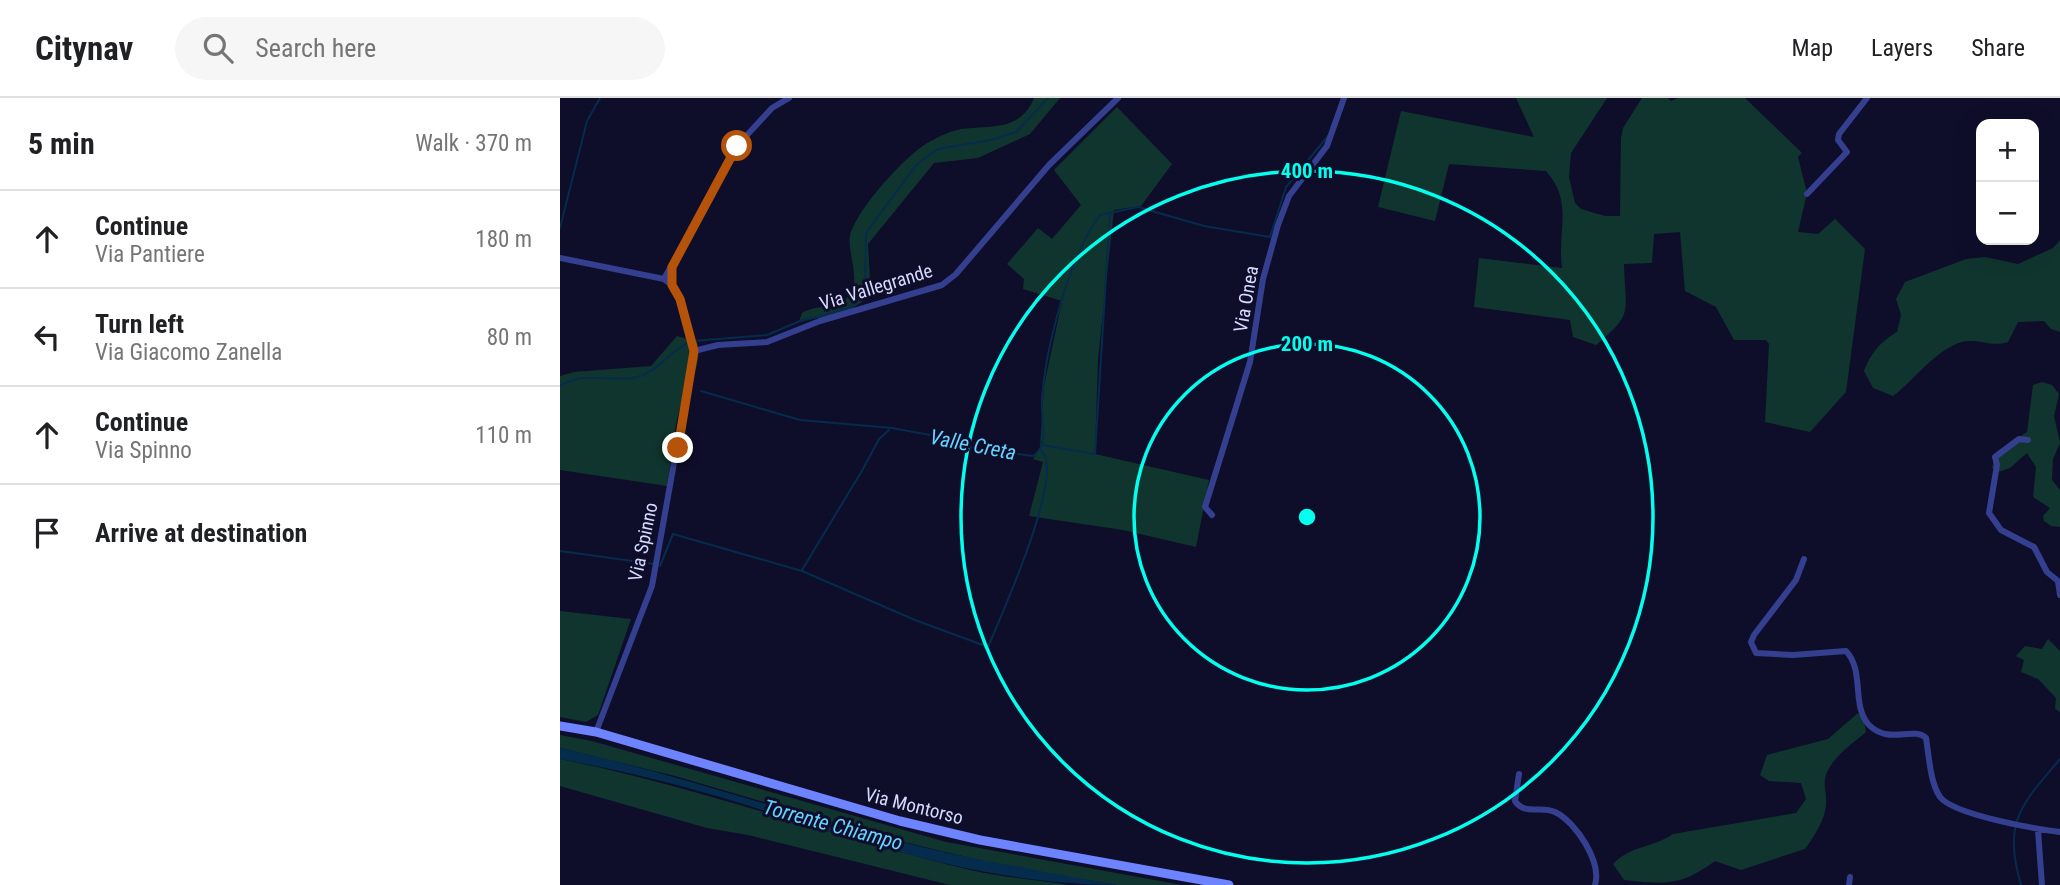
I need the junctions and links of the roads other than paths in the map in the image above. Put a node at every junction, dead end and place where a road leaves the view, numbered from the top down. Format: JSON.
{"nodes":[{"id":1,"x":789,"y":98,"type":"edge"},
{"id":2,"x":1344,"y":98,"type":"edge"},
{"id":3,"x":1867,"y":98,"type":"edge"},
{"id":4,"x":1113,"y":99,"type":"edge"},
{"id":5,"x":1807,"y":194,"type":"dead end"},
{"id":6,"x":560,"y":258,"type":"edge"},
{"id":7,"x":672,"y":267,"type":"junction"},
{"id":8,"x":664,"y":279,"type":"junction"},
{"id":9,"x":672,"y":285,"type":"junction"},
{"id":10,"x":694,"y":351,"type":"junction"},
{"id":11,"x":2028,"y":440,"type":"dead end"},
{"id":12,"x":1212,"y":515,"type":"dead end"},
{"id":13,"x":1804,"y":559,"type":"dead end"},
{"id":14,"x":2060,"y":595,"type":"edge"},
{"id":15,"x":560,"y":726,"type":"edge"},
{"id":16,"x":596,"y":732,"type":"junction"},
{"id":17,"x":1519,"y":774,"type":"dead end"},
{"id":18,"x":2038,"y":830,"type":"junction"},
{"id":19,"x":2060,"y":832,"type":"edge"},
{"id":20,"x":1850,"y":877,"type":"dead end"},
{"id":21,"x":1229,"y":885,"type":"edge"},
{"id":22,"x":1595,"y":885,"type":"edge"},
{"id":23,"x":1849,"y":885,"type":"edge"},
{"id":24,"x":2042,"y":885,"type":"edge"}],
"edges":[{"from":1,"to":7,"type":"street"},
{"from":2,"to":12,"type":"street","name":"Via Onea"},
{"from":3,"to":5,"type":"street"},
{"from":4,"to":10,"type":"street","name":"Via Vallegrande"},
{"from":6,"to":8,"type":"street"},
{"from":7,"to":8,"type":"street"},
{"from":7,"to":9,"type":"street"},
{"from":8,"to":9,"type":"street"},
{"from":9,"to":10,"type":"street"},
{"from":10,"to":16,"type":"street","name":"Via Spinno"},
{"from":11,"to":14,"type":"street"},
{"from":13,"to":18,"type":"street"},
{"from":15,"to":16,"type":"main road","name":"Via Montorso"},
{"from":16,"to":21,"type":"main road","name":"Via Montorso"},
{"from":17,"to":22,"type":"street"},
{"from":18,"to":19,"type":"street"},
{"from":18,"to":24,"type":"street"},
{"from":20,"to":23,"type":"street"}]}
